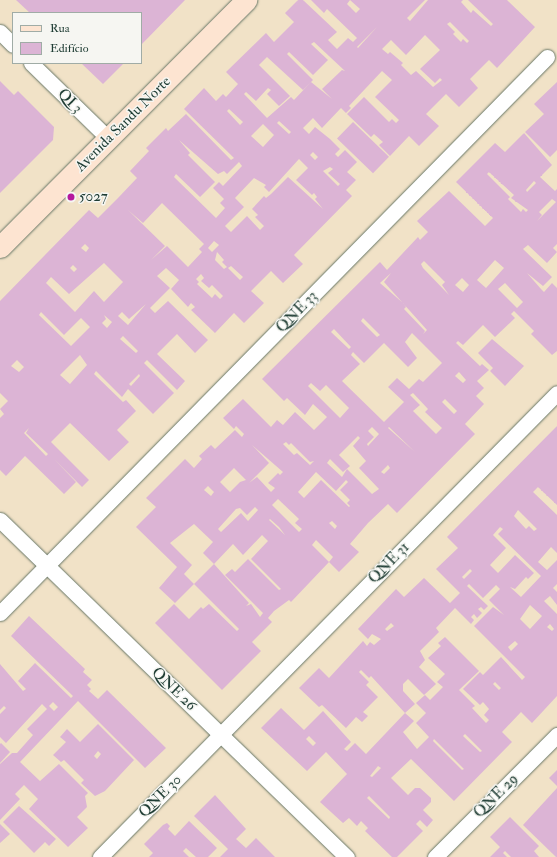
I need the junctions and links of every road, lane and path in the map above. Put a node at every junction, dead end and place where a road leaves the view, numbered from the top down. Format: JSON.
{"nodes":[{"id":1,"x":246,"y":0,"type":"edge"},
{"id":2,"x":0,"y":32,"type":"edge"},
{"id":3,"x":12,"y":44,"type":"edge"},
{"id":4,"x":546,"y":57,"type":"dead end"},
{"id":5,"x":32,"y":64,"type":"edge"},
{"id":6,"x":109,"y":140,"type":"junction"},
{"id":7,"x":0,"y":247,"type":"edge"},
{"id":8,"x":557,"y":393,"type":"edge"},
{"id":9,"x":0,"y":520,"type":"edge"},
{"id":10,"x":47,"y":566,"type":"junction"},
{"id":11,"x":0,"y":612,"type":"edge"},
{"id":12,"x":221,"y":734,"type":"junction"},
{"id":13,"x":557,"y":735,"type":"edge"},
{"id":14,"x":100,"y":857,"type":"edge"},
{"id":15,"x":348,"y":857,"type":"edge"},
{"id":16,"x":435,"y":857,"type":"edge"}],
"edges":[{"from":1,"to":6,"type":"main road","name":"Avenida Sandu Norte"},
{"from":2,"to":3,"type":"street"},
{"from":4,"to":10,"type":"street","name":"QNE 33"},
{"from":5,"to":6,"type":"street","name":"QI 3"},
{"from":6,"to":7,"type":"main road","name":"Avenida Sandu Norte"},
{"from":8,"to":12,"type":"street","name":"QNE 31"},
{"from":9,"to":10,"type":"street","name":"QNE 26"},
{"from":10,"to":11,"type":"street","name":"QNE 33"},
{"from":10,"to":12,"type":"street","name":"QNE 26"},
{"from":12,"to":14,"type":"street","name":"QNE 30"},
{"from":12,"to":15,"type":"street","name":"QNE 26"},
{"from":13,"to":16,"type":"street","name":"QNE 29"}]}
